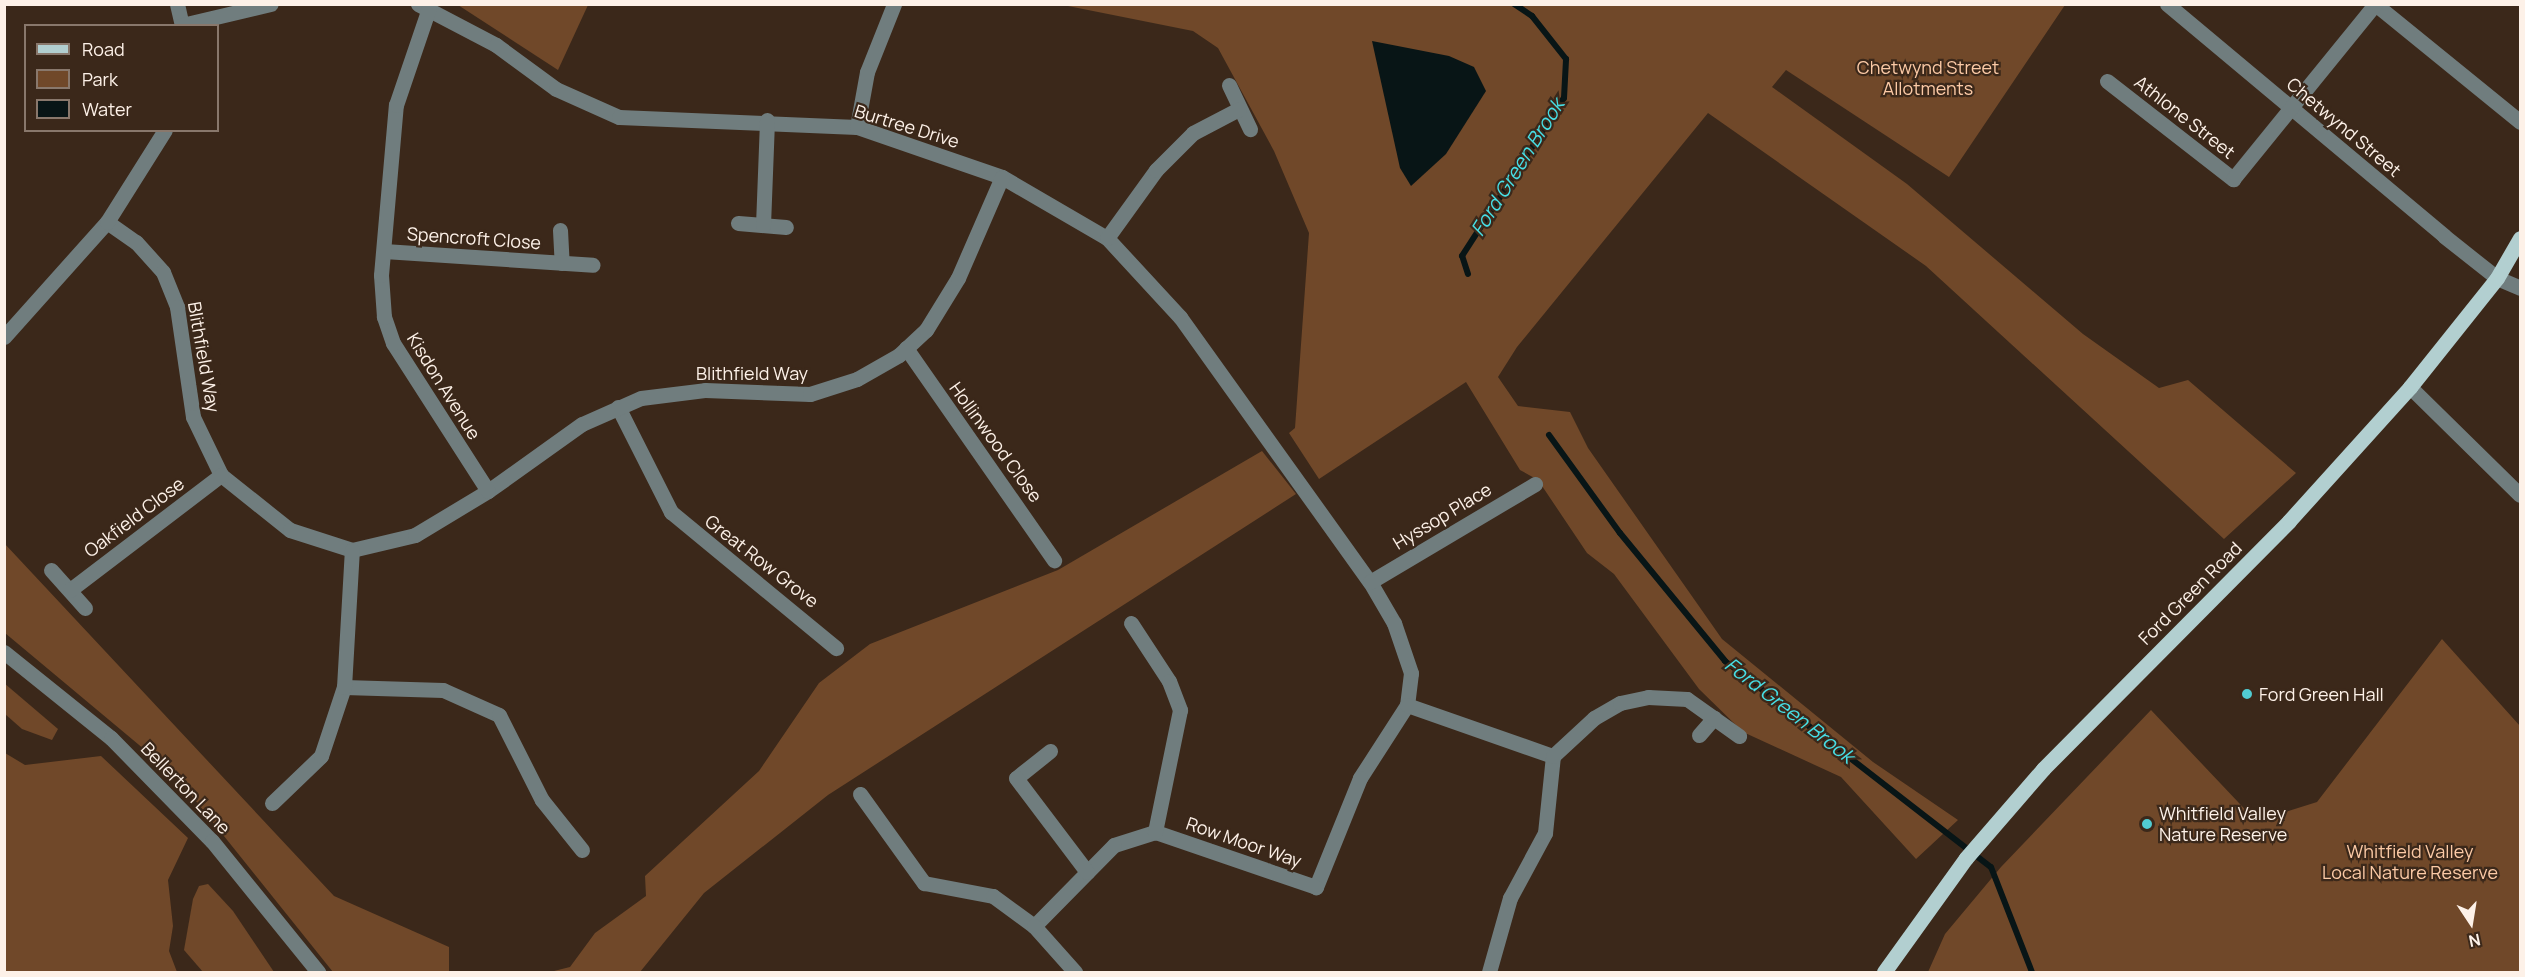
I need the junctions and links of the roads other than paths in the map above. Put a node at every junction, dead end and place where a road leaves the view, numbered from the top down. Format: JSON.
{"nodes":[{"id":1,"x":177,"y":4,"type":"edge"},
{"id":2,"x":272,"y":4,"type":"edge"},
{"id":3,"x":894,"y":4,"type":"edge"},
{"id":4,"x":2167,"y":4,"type":"edge"},
{"id":5,"x":2375,"y":4,"type":"edge"},
{"id":6,"x":424,"y":6,"type":"edge"},
{"id":7,"x":182,"y":24,"type":"edge"},
{"id":8,"x":190,"y":24,"type":"edge"},
{"id":9,"x":2107,"y":81,"type":"dead end"},
{"id":10,"x":1229,"y":85,"type":"dead end"},
{"id":11,"x":2290,"y":106,"type":"junction"},
{"id":12,"x":1239,"y":109,"type":"junction"},
{"id":13,"x":767,"y":120,"type":"junction"},
{"id":14,"x":2520,"y":122,"type":"edge"},
{"id":15,"x":857,"y":127,"type":"junction"},
{"id":16,"x":1250,"y":129,"type":"dead end"},
{"id":17,"x":164,"y":132,"type":"edge"},
{"id":18,"x":1002,"y":177,"type":"junction"},
{"id":19,"x":107,"y":222,"type":"junction"},
{"id":20,"x":738,"y":223,"type":"dead end"},
{"id":21,"x":763,"y":225,"type":"junction"},
{"id":22,"x":786,"y":227,"type":"dead end"},
{"id":23,"x":560,"y":230,"type":"dead end"},
{"id":24,"x":1107,"y":238,"type":"junction"},
{"id":25,"x":2520,"y":238,"type":"edge"},
{"id":26,"x":384,"y":251,"type":"junction"},
{"id":27,"x":562,"y":263,"type":"junction"},
{"id":28,"x":592,"y":265,"type":"dead end"},
{"id":29,"x":2497,"y":278,"type":"junction"},
{"id":30,"x":2520,"y":288,"type":"edge"},
{"id":31,"x":4,"y":337,"type":"edge"},
{"id":32,"x":906,"y":348,"type":"junction"},
{"id":33,"x":2410,"y":387,"type":"junction"},
{"id":34,"x":618,"y":407,"type":"junction"},
{"id":35,"x":1283,"y":467,"type":"joint"},
{"id":36,"x":221,"y":476,"type":"junction"},
{"id":37,"x":1535,"y":484,"type":"dead end"},
{"id":38,"x":488,"y":492,"type":"junction"},
{"id":39,"x":2520,"y":495,"type":"edge"},
{"id":40,"x":352,"y":550,"type":"junction"},
{"id":41,"x":1054,"y":560,"type":"dead end"},
{"id":42,"x":51,"y":570,"type":"dead end"},
{"id":43,"x":1370,"y":582,"type":"junction"},
{"id":44,"x":70,"y":590,"type":"junction"},
{"id":45,"x":85,"y":608,"type":"dead end"},
{"id":46,"x":1131,"y":623,"type":"dead end"},
{"id":47,"x":836,"y":648,"type":"dead end"},
{"id":48,"x":4,"y":652,"type":"edge"},
{"id":49,"x":345,"y":687,"type":"junction"},
{"id":50,"x":1407,"y":705,"type":"junction"},
{"id":51,"x":1714,"y":718,"type":"junction"},
{"id":52,"x":1699,"y":735,"type":"dead end"},
{"id":53,"x":1739,"y":736,"type":"dead end"},
{"id":54,"x":1050,"y":751,"type":"dead end"},
{"id":55,"x":1553,"y":756,"type":"junction"},
{"id":56,"x":860,"y":794,"type":"dead end"},
{"id":57,"x":272,"y":803,"type":"dead end"},
{"id":58,"x":1155,"y":832,"type":"junction"},
{"id":59,"x":582,"y":850,"type":"dead end"},
{"id":60,"x":1087,"y":872,"type":"junction"},
{"id":61,"x":1034,"y":926,"type":"junction"},
{"id":62,"x":318,"y":972,"type":"edge"},
{"id":63,"x":1075,"y":972,"type":"edge"},
{"id":64,"x":1489,"y":972,"type":"edge"},
{"id":65,"x":1884,"y":972,"type":"edge"}],
"edges":[{"from":1,"to":7,"type":"street"},
{"from":2,"to":8,"type":"street"},
{"from":3,"to":15,"type":"street"},
{"from":4,"to":11,"type":"street","name":"Chetwynd Street"},
{"from":5,"to":11,"type":"street","name":"Athlone Street"},
{"from":5,"to":14,"type":"street"},
{"from":6,"to":13,"type":"street","name":"Burtree Drive"},
{"from":6,"to":26,"type":"street","name":"Kisdon Avenue"},
{"from":9,"to":11,"type":"street","name":"Athlone Street"},
{"from":10,"to":12,"type":"street"},
{"from":11,"to":29,"type":"street","name":"Chetwynd Street"},
{"from":12,"to":16,"type":"street"},
{"from":12,"to":24,"type":"street"},
{"from":13,"to":15,"type":"street","name":"Burtree Drive"},
{"from":13,"to":21,"type":"street"},
{"from":15,"to":18,"type":"street","name":"Burtree Drive"},
{"from":17,"to":19,"type":"street"},
{"from":18,"to":24,"type":"street","name":"Burtree Drive"},
{"from":18,"to":32,"type":"street","name":"Blithfield Way"},
{"from":19,"to":31,"type":"street"},
{"from":19,"to":36,"type":"street","name":"Blithfield Way"},
{"from":20,"to":21,"type":"street"},
{"from":21,"to":22,"type":"street"},
{"from":23,"to":27,"type":"street","name":"Spencroft Close"},
{"from":24,"to":35,"type":"street","name":"Burtree Drive"},
{"from":25,"to":29,"type":"main road","name":"Ford Green Road"},
{"from":26,"to":27,"type":"street","name":"Spencroft Close"},
{"from":26,"to":38,"type":"street","name":"Kisdon Avenue"},
{"from":27,"to":28,"type":"street","name":"Spencroft Close"},
{"from":29,"to":30,"type":"street","name":"Chetwynd Street"},
{"from":29,"to":33,"type":"main road","name":"Ford Green Road"},
{"from":32,"to":34,"type":"street","name":"Blithfield Way"},
{"from":32,"to":41,"type":"street","name":"Hollinwood Close"},
{"from":33,"to":39,"type":"street"},
{"from":33,"to":65,"type":"main road","name":"Ford Green Road"},
{"from":34,"to":38,"type":"street","name":"Blithfield Way"},
{"from":34,"to":47,"type":"street","name":"Great Row Grove"},
{"from":35,"to":43,"type":"street","name":"Row Moor Way"},
{"from":36,"to":40,"type":"street","name":"Blithfield Way"},
{"from":36,"to":44,"type":"street","name":"Oakfield Close"},
{"from":37,"to":43,"type":"street","name":"Hyssop Place"},
{"from":38,"to":40,"type":"street"},
{"from":40,"to":49,"type":"street"},
{"from":42,"to":44,"type":"street"},
{"from":43,"to":50,"type":"street","name":"Row Moor Way"},
{"from":44,"to":45,"type":"street"},
{"from":46,"to":58,"type":"street"},
{"from":48,"to":62,"type":"street","name":"Bellerton Lane"},
{"from":49,"to":57,"type":"street"},
{"from":49,"to":59,"type":"street"},
{"from":50,"to":55,"type":"street"},
{"from":50,"to":58,"type":"street","name":"Row Moor Way"},
{"from":51,"to":52,"type":"street"},
{"from":51,"to":53,"type":"street"},
{"from":51,"to":55,"type":"street"},
{"from":54,"to":60,"type":"street"},
{"from":55,"to":64,"type":"street"},
{"from":56,"to":61,"type":"street"},
{"from":58,"to":60,"type":"street"},
{"from":60,"to":61,"type":"street"},
{"from":61,"to":63,"type":"street"}]}
